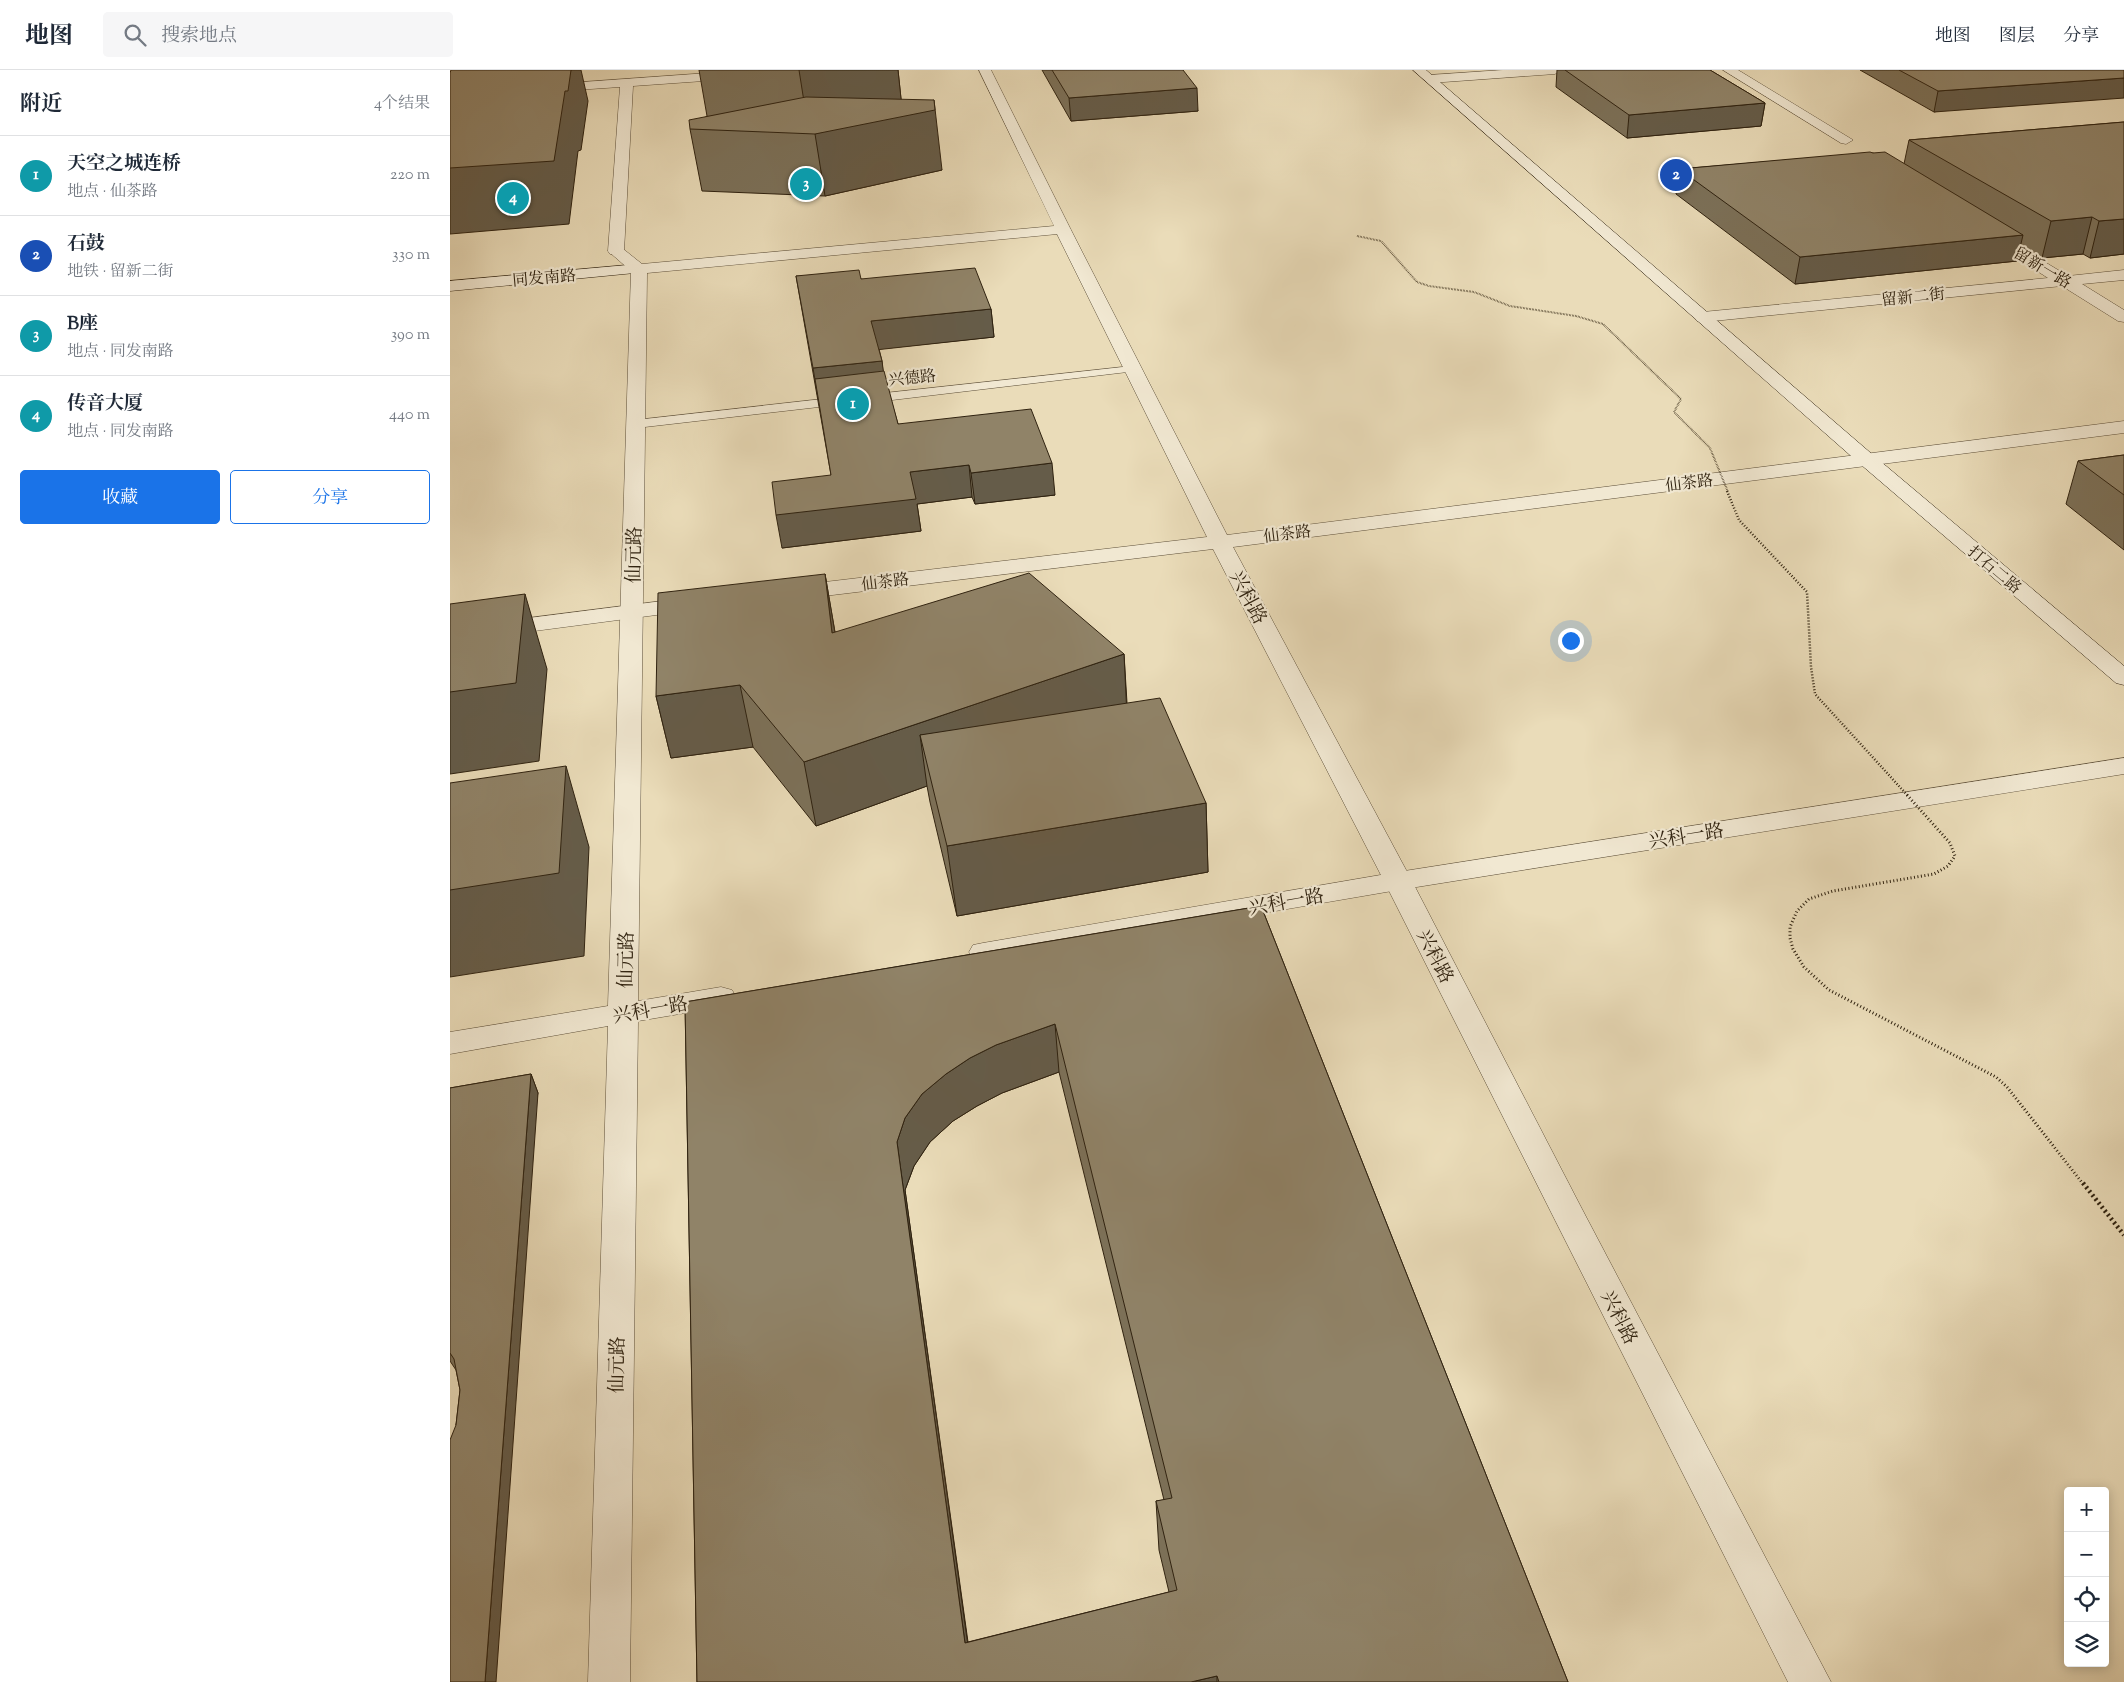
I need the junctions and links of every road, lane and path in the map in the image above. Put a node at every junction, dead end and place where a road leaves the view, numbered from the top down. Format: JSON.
{"nodes":[{"id":1,"x":803,"y":70,"type":"edge"},
{"id":2,"x":985,"y":70,"type":"edge"},
{"id":3,"x":1556,"y":70,"type":"edge"},
{"id":4,"x":1729,"y":70,"type":"edge"},
{"id":5,"x":1425,"y":75,"type":"edge"},
{"id":6,"x":626,"y":82,"type":"junction"},
{"id":7,"x":528,"y":89,"type":"edge"},
{"id":8,"x":1846,"y":140,"type":"dead end"},
{"id":9,"x":1975,"y":226,"type":"edge"},
{"id":10,"x":1063,"y":230,"type":"junction"},
{"id":11,"x":1357,"y":236,"type":"dead end"},
{"id":12,"x":638,"y":269,"type":"junction"},
{"id":13,"x":2124,"y":275,"type":"edge"},
{"id":14,"x":2066,"y":281,"type":"junction"},
{"id":15,"x":450,"y":286,"type":"edge"},
{"id":16,"x":1703,"y":317,"type":"junction"},
{"id":17,"x":2124,"y":317,"type":"edge"},
{"id":18,"x":1132,"y":369,"type":"junction"},
{"id":19,"x":636,"y":424,"type":"junction"},
{"id":20,"x":2124,"y":427,"type":"edge"},
{"id":21,"x":1866,"y":460,"type":"junction"},
{"id":22,"x":1220,"y":542,"type":"junction"},
{"id":23,"x":769,"y":595,"type":"edge"},
{"id":24,"x":711,"y":602,"type":"edge"},
{"id":25,"x":632,"y":611,"type":"junction"},
{"id":26,"x":450,"y":635,"type":"edge"},
{"id":27,"x":2124,"y":678,"type":"edge"},
{"id":28,"x":2124,"y":766,"type":"edge"},
{"id":29,"x":1398,"y":882,"type":"junction"},
{"id":30,"x":957,"y":957,"type":"edge"},
{"id":31,"x":741,"y":994,"type":"edge"},
{"id":32,"x":624,"y":1014,"type":"junction"},
{"id":33,"x":450,"y":1043,"type":"edge"},
{"id":34,"x":2124,"y":1235,"type":"edge"},
{"id":35,"x":609,"y":1682,"type":"edge"},
{"id":36,"x":1810,"y":1682,"type":"edge"}],
"edges":[{"from":1,"to":6,"type":"street"},
{"from":2,"to":10,"type":"street","name":"兴科路"},
{"from":3,"to":5,"type":"street"},
{"from":4,"to":8,"type":"street"},
{"from":5,"to":16,"type":"street","name":"打石二路"},
{"from":6,"to":7,"type":"street"},
{"from":6,"to":12,"type":"street"},
{"from":9,"to":14,"type":"street","name":"留新一路"},
{"from":10,"to":12,"type":"street","name":"同发南路"},
{"from":10,"to":18,"type":"street","name":"兴科路"},
{"from":11,"to":34,"type":"path","bridge":true},
{"from":12,"to":15,"type":"street","name":"同发南路"},
{"from":12,"to":19,"type":"street","name":"仙元路"},
{"from":13,"to":14,"type":"street","name":"留新二街"},
{"from":14,"to":16,"type":"street","name":"留新二街"},
{"from":14,"to":17,"type":"street","name":"留新一路"},
{"from":16,"to":21,"type":"street","name":"打石二路"},
{"from":18,"to":19,"type":"lane","name":"兴德路"},
{"from":18,"to":22,"type":"street","name":"兴科路"},
{"from":19,"to":25,"type":"street","name":"仙元路"},
{"from":20,"to":21,"type":"street","name":"仙茶路"},
{"from":21,"to":22,"type":"street","name":"仙茶路"},
{"from":21,"to":27,"type":"street","name":"打石二路"},
{"from":22,"to":23,"type":"street","name":"仙茶路"},
{"from":22,"to":29,"type":"street","name":"兴科路"},
{"from":24,"to":25,"type":"street"},
{"from":25,"to":26,"type":"street"},
{"from":25,"to":32,"type":"street","name":"仙元路"},
{"from":28,"to":29,"type":"street","name":"兴科一路"},
{"from":29,"to":30,"type":"street","name":"兴科一路"},
{"from":29,"to":36,"type":"street","name":"兴科路"},
{"from":31,"to":32,"type":"street","name":"兴科一路"},
{"from":32,"to":33,"type":"street","name":"兴科一路"},
{"from":32,"to":35,"type":"street","name":"仙元路"}]}
